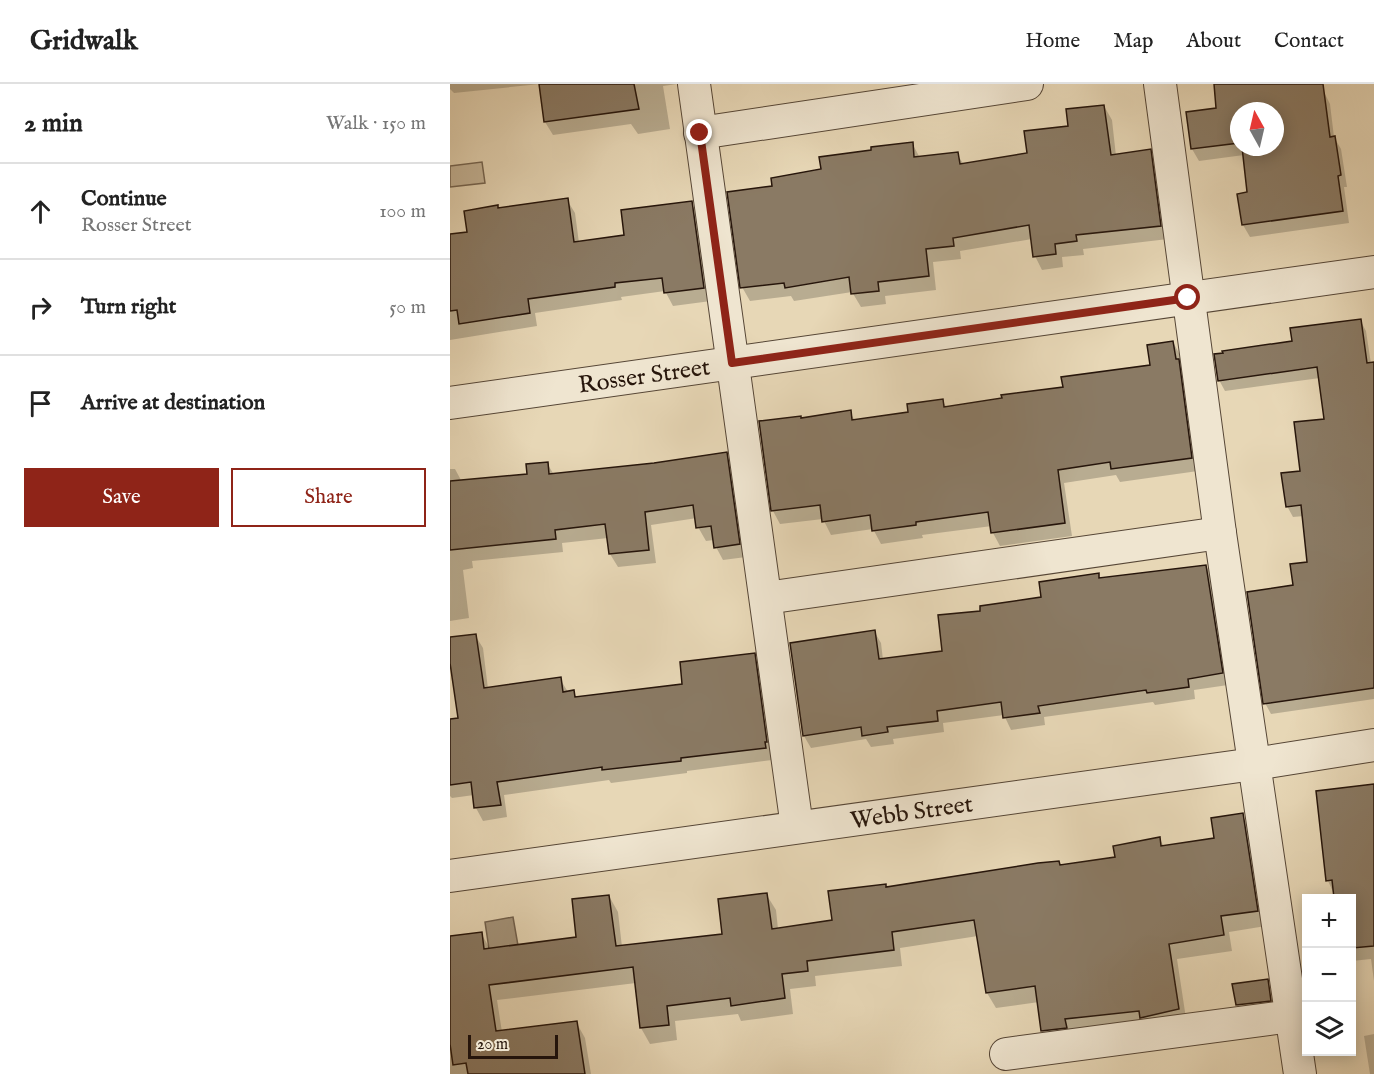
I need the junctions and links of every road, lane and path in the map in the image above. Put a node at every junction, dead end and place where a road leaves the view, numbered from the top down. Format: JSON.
{"nodes":[{"id":1,"x":693,"y":84,"type":"edge"},
{"id":2,"x":1027,"y":84,"type":"edge"},
{"id":3,"x":1160,"y":84,"type":"edge"},
{"id":4,"x":700,"y":133,"type":"junction"},
{"id":5,"x":1374,"y":272,"type":"edge"},
{"id":6,"x":1188,"y":298,"type":"junction"},
{"id":7,"x":732,"y":363,"type":"junction"},
{"id":8,"x":450,"y":403,"type":"edge"},
{"id":9,"x":1220,"y":533,"type":"junction"},
{"id":10,"x":766,"y":597,"type":"junction"},
{"id":11,"x":1374,"y":745,"type":"edge"},
{"id":12,"x":1254,"y":764,"type":"junction"},
{"id":13,"x":796,"y":827,"type":"junction"},
{"id":14,"x":450,"y":876,"type":"edge"},
{"id":15,"x":1292,"y":1016,"type":"junction"},
{"id":16,"x":1006,"y":1054,"type":"dead end"},
{"id":17,"x":1300,"y":1074,"type":"edge"}],
"edges":[{"from":1,"to":4,"type":"street"},
{"from":2,"to":4,"type":"street"},
{"from":3,"to":6,"type":"street"},
{"from":4,"to":7,"type":"street"},
{"from":5,"to":6,"type":"street","name":"Rosser Street"},
{"from":6,"to":7,"type":"street","name":"Rosser Street"},
{"from":6,"to":9,"type":"street"},
{"from":7,"to":8,"type":"street","name":"Rosser Street"},
{"from":7,"to":10,"type":"street"},
{"from":9,"to":10,"type":"street"},
{"from":9,"to":12,"type":"street"},
{"from":10,"to":13,"type":"street"},
{"from":11,"to":12,"type":"street","name":"Webb Street"},
{"from":12,"to":13,"type":"street","name":"Webb Street"},
{"from":12,"to":15,"type":"street"},
{"from":13,"to":14,"type":"street","name":"Webb Street"},
{"from":15,"to":16,"type":"street"},
{"from":15,"to":17,"type":"street"}]}
